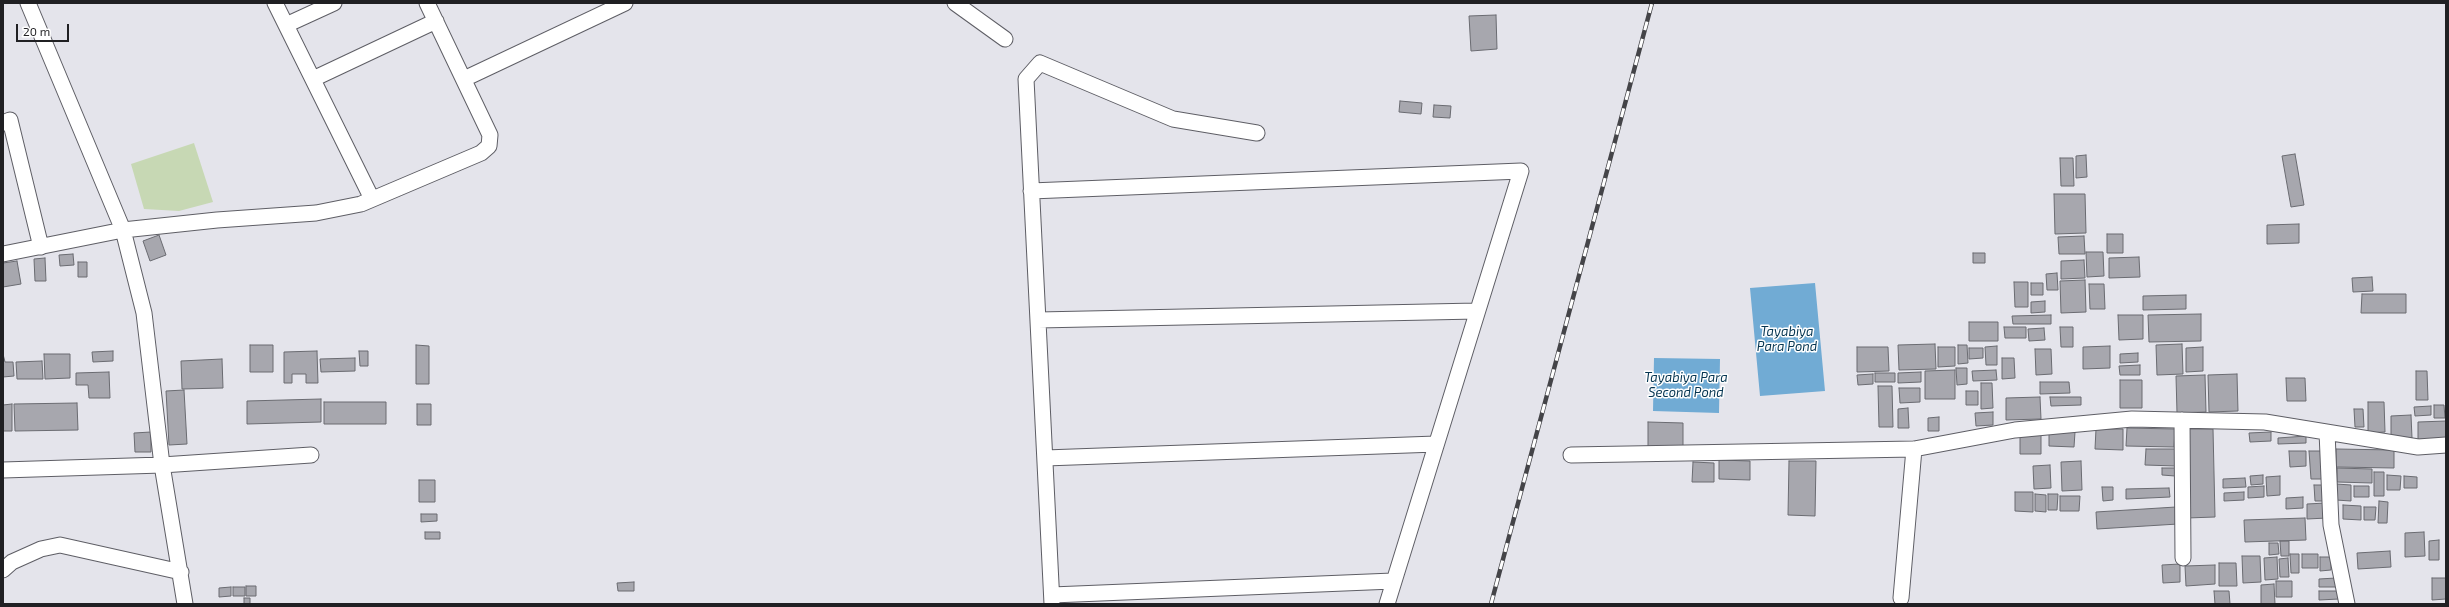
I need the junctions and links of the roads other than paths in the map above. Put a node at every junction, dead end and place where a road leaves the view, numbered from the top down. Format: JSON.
{"nodes":[{"id":1,"x":28,"y":3,"type":"edge"},
{"id":2,"x":275,"y":3,"type":"edge"},
{"id":3,"x":334,"y":3,"type":"edge"},
{"id":4,"x":428,"y":3,"type":"edge"},
{"id":5,"x":625,"y":3,"type":"edge"},
{"id":6,"x":955,"y":3,"type":"edge"},
{"id":7,"x":436,"y":21,"type":"junction"},
{"id":8,"x":286,"y":25,"type":"junction"},
{"id":9,"x":1005,"y":39,"type":"dead end"},
{"id":10,"x":313,"y":78,"type":"junction"},
{"id":11,"x":464,"y":79,"type":"junction"},
{"id":12,"x":3,"y":122,"type":"edge"},
{"id":13,"x":1257,"y":133,"type":"dead end"},
{"id":14,"x":1031,"y":191,"type":"junction"},
{"id":15,"x":372,"y":199,"type":"junction"},
{"id":16,"x":123,"y":230,"type":"junction"},
{"id":17,"x":41,"y":247,"type":"junction"},
{"id":18,"x":3,"y":254,"type":"edge"},
{"id":19,"x":1477,"y":311,"type":"junction"},
{"id":20,"x":1038,"y":320,"type":"junction"},
{"id":21,"x":2182,"y":420,"type":"junction"},
{"id":22,"x":2327,"y":432,"type":"junction"},
{"id":23,"x":1436,"y":444,"type":"junction"},
{"id":24,"x":2446,"y":445,"type":"edge"},
{"id":25,"x":1914,"y":449,"type":"junction"},
{"id":26,"x":311,"y":455,"type":"dead end"},
{"id":27,"x":1571,"y":455,"type":"dead end"},
{"id":28,"x":1045,"y":458,"type":"junction"},
{"id":29,"x":162,"y":466,"type":"junction"},
{"id":30,"x":3,"y":470,"type":"edge"},
{"id":31,"x":2184,"y":558,"type":"dead end"},
{"id":32,"x":3,"y":570,"type":"edge"},
{"id":33,"x":180,"y":572,"type":"junction"},
{"id":34,"x":1393,"y":581,"type":"junction"},
{"id":35,"x":1901,"y":598,"type":"dead end"},
{"id":36,"x":1052,"y":599,"type":"edge"},
{"id":37,"x":185,"y":604,"type":"edge"},
{"id":38,"x":1387,"y":604,"type":"edge"},
{"id":39,"x":2347,"y":604,"type":"edge"}],
"edges":[{"from":1,"to":16,"type":"street"},
{"from":2,"to":8,"type":"street"},
{"from":3,"to":8,"type":"street"},
{"from":4,"to":7,"type":"street"},
{"from":5,"to":11,"type":"street"},
{"from":6,"to":9,"type":"street"},
{"from":7,"to":10,"type":"street"},
{"from":7,"to":11,"type":"street"},
{"from":8,"to":10,"type":"street"},
{"from":10,"to":15,"type":"street"},
{"from":11,"to":15,"type":"street"},
{"from":12,"to":17,"type":"street"},
{"from":13,"to":14,"type":"street"},
{"from":14,"to":19,"type":"street"},
{"from":14,"to":20,"type":"street"},
{"from":15,"to":16,"type":"street"},
{"from":16,"to":17,"type":"street"},
{"from":16,"to":29,"type":"street"},
{"from":17,"to":18,"type":"street"},
{"from":19,"to":20,"type":"street"},
{"from":19,"to":23,"type":"street"},
{"from":20,"to":28,"type":"street"},
{"from":21,"to":22,"type":"street"},
{"from":21,"to":25,"type":"street"},
{"from":21,"to":31,"type":"street"},
{"from":22,"to":24,"type":"street"},
{"from":22,"to":39,"type":"street"},
{"from":23,"to":28,"type":"street"},
{"from":23,"to":34,"type":"street"},
{"from":25,"to":27,"type":"street"},
{"from":25,"to":35,"type":"street"},
{"from":26,"to":29,"type":"street"},
{"from":28,"to":36,"type":"street"},
{"from":29,"to":30,"type":"street"},
{"from":29,"to":33,"type":"street"},
{"from":32,"to":33,"type":"street"},
{"from":33,"to":37,"type":"street"},
{"from":34,"to":36,"type":"street"},
{"from":34,"to":38,"type":"street"}]}
